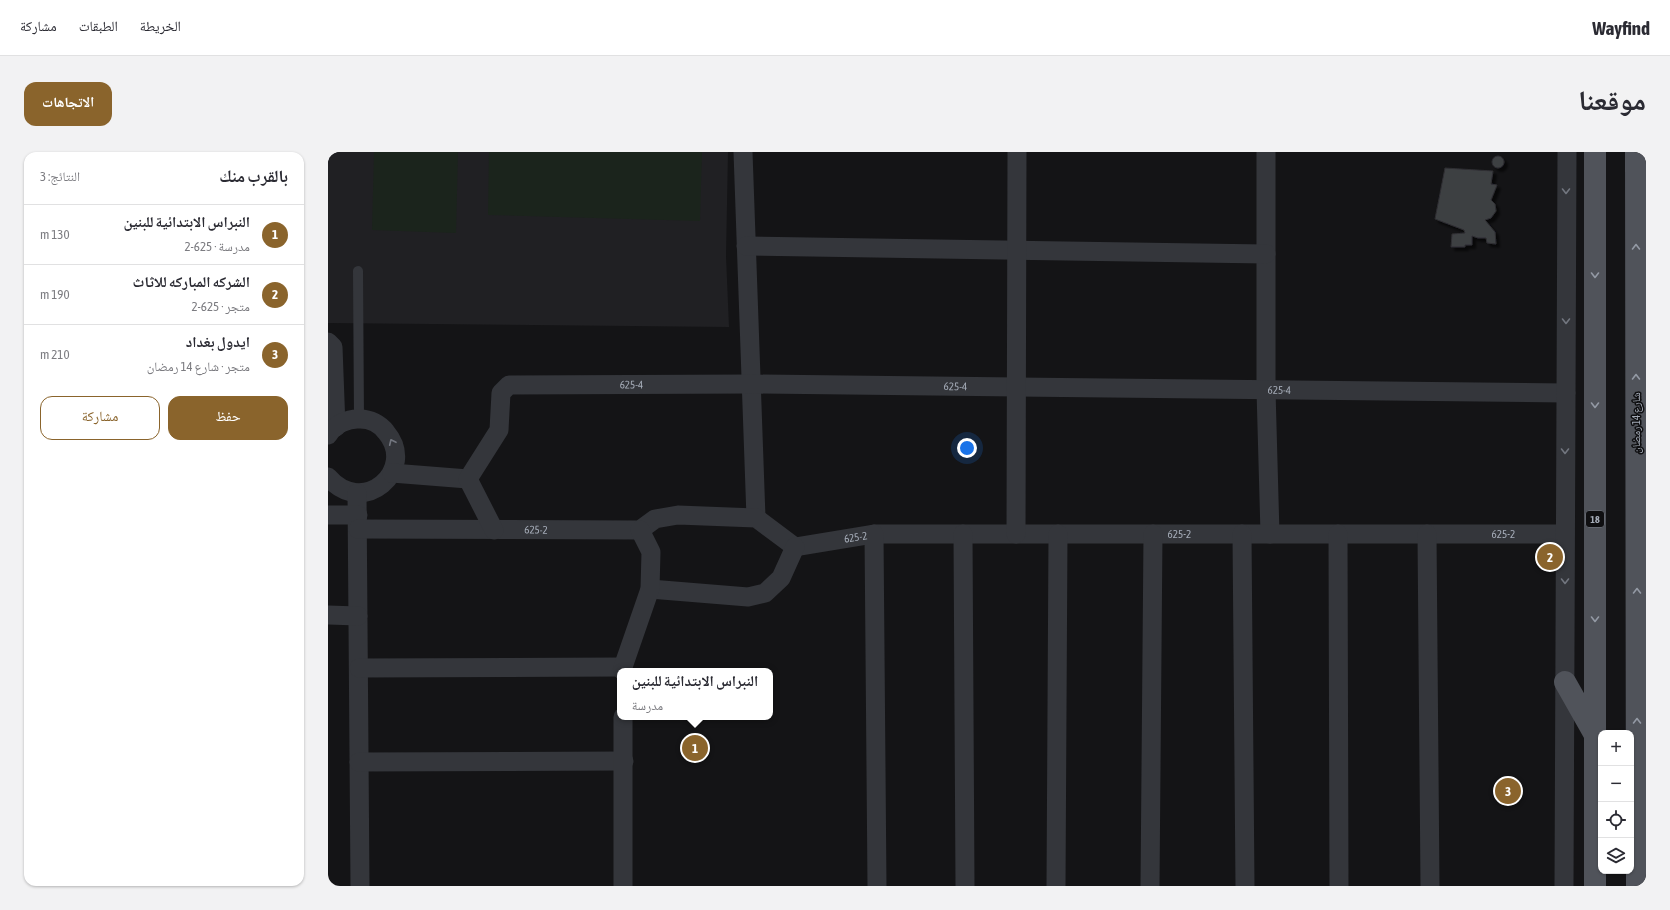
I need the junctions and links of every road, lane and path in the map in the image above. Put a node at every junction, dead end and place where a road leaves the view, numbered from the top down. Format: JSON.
{"nodes":[{"id":1,"x":743,"y":152,"type":"edge"},
{"id":2,"x":1017,"y":152,"type":"edge"},
{"id":3,"x":1266,"y":152,"type":"edge"},
{"id":4,"x":1567,"y":152,"type":"edge"},
{"id":5,"x":1595,"y":152,"type":"edge"},
{"id":6,"x":1636,"y":152,"type":"edge"},
{"id":7,"x":1641,"y":210,"type":"edge"},
{"id":8,"x":746,"y":246,"type":"junction"},
{"id":9,"x":1017,"y":250,"type":"junction"},
{"id":10,"x":1266,"y":254,"type":"junction"},
{"id":11,"x":358,"y":271,"type":"dead end"},
{"id":12,"x":328,"y":342,"type":"edge"},
{"id":13,"x":752,"y":384,"type":"junction"},
{"id":14,"x":1016,"y":387,"type":"junction"},
{"id":15,"x":1266,"y":390,"type":"junction"},
{"id":16,"x":1566,"y":393,"type":"junction"},
{"id":17,"x":359,"y":419,"type":"junction"},
{"id":18,"x":330,"y":432,"type":"edge"},
{"id":19,"x":392,"y":473,"type":"junction"},
{"id":20,"x":328,"y":477,"type":"edge"},
{"id":21,"x":468,"y":479,"type":"junction"},
{"id":22,"x":357,"y":493,"type":"junction"},
{"id":23,"x":328,"y":515,"type":"edge"},
{"id":24,"x":756,"y":518,"type":"junction"},
{"id":25,"x":358,"y":522,"type":"junction"},
{"id":26,"x":494,"y":530,"type":"junction"},
{"id":27,"x":640,"y":530,"type":"junction"},
{"id":28,"x":874,"y":534,"type":"junction"},
{"id":29,"x":963,"y":534,"type":"junction"},
{"id":30,"x":1016,"y":534,"type":"junction"},
{"id":31,"x":1058,"y":534,"type":"junction"},
{"id":32,"x":1153,"y":534,"type":"junction"},
{"id":33,"x":1242,"y":534,"type":"junction"},
{"id":34,"x":1270,"y":534,"type":"junction"},
{"id":35,"x":1338,"y":534,"type":"junction"},
{"id":36,"x":1426,"y":534,"type":"junction"},
{"id":37,"x":1565,"y":534,"type":"junction"},
{"id":38,"x":795,"y":547,"type":"junction"},
{"id":39,"x":650,"y":589,"type":"junction"},
{"id":40,"x":328,"y":615,"type":"edge"},
{"id":41,"x":358,"y":616,"type":"junction"},
{"id":42,"x":359,"y":668,"type":"junction"},
{"id":43,"x":623,"y":668,"type":"edge"},
{"id":44,"x":617,"y":669,"type":"edge"},
{"id":45,"x":1565,"y":682,"type":"junction"},
{"id":46,"x":623,"y":720,"type":"edge"},
{"id":47,"x":1595,"y":736,"type":"junction"},
{"id":48,"x":624,"y":761,"type":"junction"},
{"id":49,"x":359,"y":762,"type":"junction"},
{"id":50,"x":360,"y":886,"type":"edge"},
{"id":51,"x":623,"y":886,"type":"edge"},
{"id":52,"x":877,"y":886,"type":"edge"},
{"id":53,"x":965,"y":886,"type":"edge"},
{"id":54,"x":1056,"y":886,"type":"edge"},
{"id":55,"x":1150,"y":886,"type":"edge"},
{"id":56,"x":1245,"y":886,"type":"edge"},
{"id":57,"x":1339,"y":886,"type":"edge"},
{"id":58,"x":1430,"y":886,"type":"edge"},
{"id":59,"x":1564,"y":886,"type":"edge"},
{"id":60,"x":1595,"y":886,"type":"edge"},
{"id":61,"x":1637,"y":886,"type":"edge"}],
"edges":[{"from":1,"to":8,"type":"street"},
{"from":2,"to":9,"type":"street"},
{"from":3,"to":10,"type":"street"},
{"from":4,"to":16,"type":"street","one_way":true},
{"from":5,"to":47,"type":"main road","number":"18","one_way":true},
{"from":6,"to":7,"type":"main road","name":"شارع 14 رمضان"},
{"from":61,"to":7,"type":"main road","name":"شارع 14 رمضان","one_way":true},
{"from":8,"to":9,"type":"street"},
{"from":8,"to":13,"type":"street"},
{"from":9,"to":10,"type":"street"},
{"from":9,"to":14,"type":"street"},
{"from":10,"to":15,"type":"street"},
{"from":11,"to":17,"type":"lane"},
{"from":12,"to":18,"type":"street"},
{"from":13,"to":14,"type":"street","name":"625-4"},
{"from":13,"to":21,"type":"street","name":"625-4"},
{"from":13,"to":24,"type":"street"},
{"from":14,"to":15,"type":"street","name":"625-4"},
{"from":14,"to":30,"type":"street"},
{"from":15,"to":16,"type":"street","name":"625-4"},
{"from":15,"to":34,"type":"street"},
{"from":16,"to":37,"type":"street","one_way":true},
{"from":17,"to":18,"type":"street"},
{"from":19,"to":17,"type":"street","one_way":true},
{"from":19,"to":21,"type":"street"},
{"from":19,"to":22,"type":"street"},
{"from":20,"to":22,"type":"street"},
{"from":21,"to":26,"type":"street"},
{"from":22,"to":25,"type":"street"},
{"from":23,"to":25,"type":"street","name":"625-2"},
{"from":24,"to":27,"type":"street"},
{"from":24,"to":38,"type":"street"},
{"from":25,"to":26,"type":"street","name":"625-2"},
{"from":25,"to":41,"type":"street"},
{"from":26,"to":27,"type":"street","name":"625-2"},
{"from":27,"to":39,"type":"street"},
{"from":28,"to":29,"type":"street","name":"625-2"},
{"from":28,"to":38,"type":"street","name":"625-2"},
{"from":28,"to":52,"type":"street"},
{"from":29,"to":30,"type":"street","name":"625-2"},
{"from":29,"to":53,"type":"street"},
{"from":30,"to":31,"type":"street","name":"625-2"},
{"from":31,"to":32,"type":"street","name":"625-2"},
{"from":31,"to":54,"type":"street"},
{"from":32,"to":33,"type":"street","name":"625-2"},
{"from":32,"to":55,"type":"street"},
{"from":33,"to":34,"type":"street","name":"625-2"},
{"from":33,"to":56,"type":"street"},
{"from":34,"to":35,"type":"street","name":"625-2"},
{"from":35,"to":36,"type":"street","name":"625-2"},
{"from":35,"to":57,"type":"street"},
{"from":36,"to":37,"type":"street","name":"625-2"},
{"from":36,"to":58,"type":"street"},
{"from":37,"to":45,"type":"street","one_way":true},
{"from":38,"to":39,"type":"street"},
{"from":39,"to":43,"type":"street"},
{"from":40,"to":41,"type":"street"},
{"from":41,"to":42,"type":"street"},
{"from":42,"to":44,"type":"street"},
{"from":42,"to":49,"type":"street"},
{"from":45,"to":47,"type":"main road"},
{"from":45,"to":59,"type":"street"},
{"from":46,"to":48,"type":"street"},
{"from":47,"to":60,"type":"main road","number":"18"},
{"from":48,"to":49,"type":"street"},
{"from":48,"to":51,"type":"street"},
{"from":49,"to":50,"type":"street"}]}
